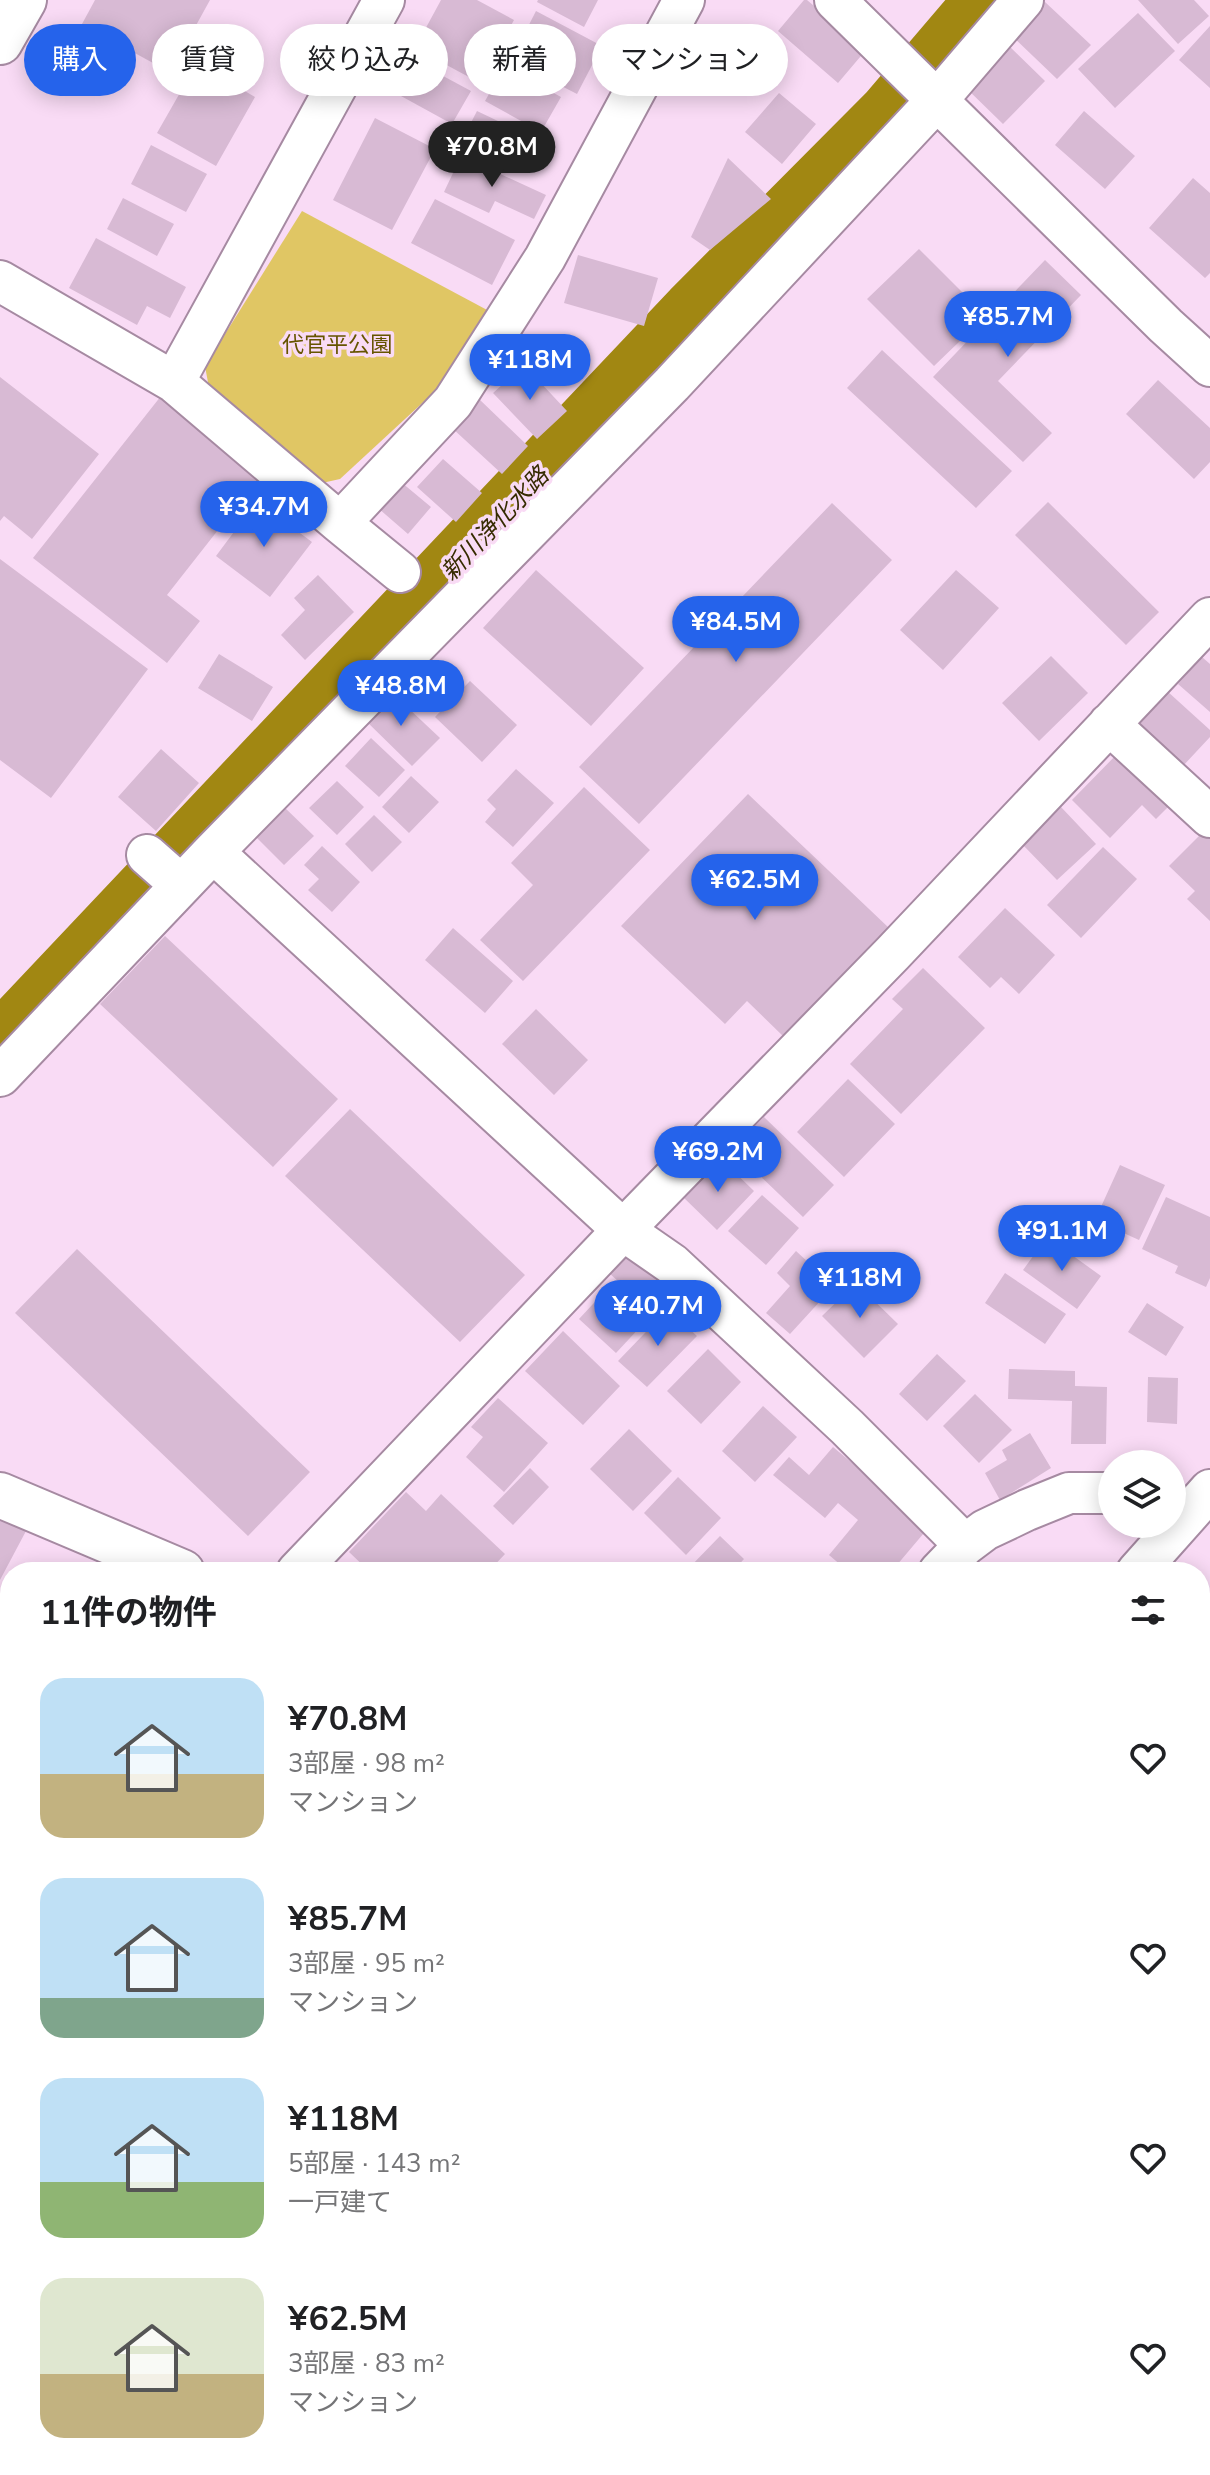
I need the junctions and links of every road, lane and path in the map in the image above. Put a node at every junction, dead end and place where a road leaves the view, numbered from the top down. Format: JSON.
{"nodes":[{"id":1,"x":24,"y":0,"type":"edge"},
{"id":2,"x":384,"y":0,"type":"edge"},
{"id":3,"x":684,"y":0,"type":"edge"},
{"id":4,"x":835,"y":0,"type":"edge"},
{"id":5,"x":1023,"y":0,"type":"edge"},
{"id":6,"x":0,"y":42,"type":"edge"},
{"id":7,"x":934,"y":96,"type":"junction"},
{"id":8,"x":0,"y":281,"type":"edge"},
{"id":9,"x":1210,"y":366,"type":"edge"},
{"id":10,"x":174,"y":382,"type":"junction"},
{"id":11,"x":340,"y":523,"type":"junction"},
{"id":12,"x":400,"y":572,"type":"dead end"},
{"id":13,"x":1210,"y":618,"type":"edge"},
{"id":14,"x":1109,"y":724,"type":"junction"},
{"id":15,"x":1210,"y":817,"type":"edge"},
{"id":16,"x":213,"y":852,"type":"junction"},
{"id":17,"x":147,"y":855,"type":"dead end"},
{"id":18,"x":181,"y":885,"type":"junction"},
{"id":19,"x":0,"y":1076,"type":"edge"},
{"id":20,"x":623,"y":1230,"type":"junction"},
{"id":21,"x":1098,"y":1493,"type":"edge"},
{"id":22,"x":0,"y":1495,"type":"edge"},
{"id":23,"x":1192,"y":1499,"type":"edge"},
{"id":24,"x":952,"y":1558,"type":"edge"},
{"id":25,"x":158,"y":1562,"type":"edge"},
{"id":26,"x":307,"y":1562,"type":"edge"},
{"id":27,"x":1145,"y":1562,"type":"edge"}],
"edges":[{"from":1,"to":6,"type":"main road"},
{"from":2,"to":10,"type":"street"},
{"from":3,"to":11,"type":"street"},
{"from":4,"to":7,"type":"street"},
{"from":5,"to":7,"type":"street"},
{"from":7,"to":9,"type":"street"},
{"from":7,"to":16,"type":"street"},
{"from":8,"to":10,"type":"street"},
{"from":10,"to":11,"type":"street"},
{"from":11,"to":12,"type":"street"},
{"from":13,"to":14,"type":"street"},
{"from":14,"to":15,"type":"street"},
{"from":14,"to":20,"type":"street"},
{"from":16,"to":18,"type":"street"},
{"from":16,"to":20,"type":"street"},
{"from":17,"to":18,"type":"street"},
{"from":18,"to":19,"type":"street"},
{"from":20,"to":24,"type":"street"},
{"from":20,"to":26,"type":"street"},
{"from":21,"to":24,"type":"street"},
{"from":22,"to":25,"type":"main road"},
{"from":23,"to":27,"type":"street"}]}
